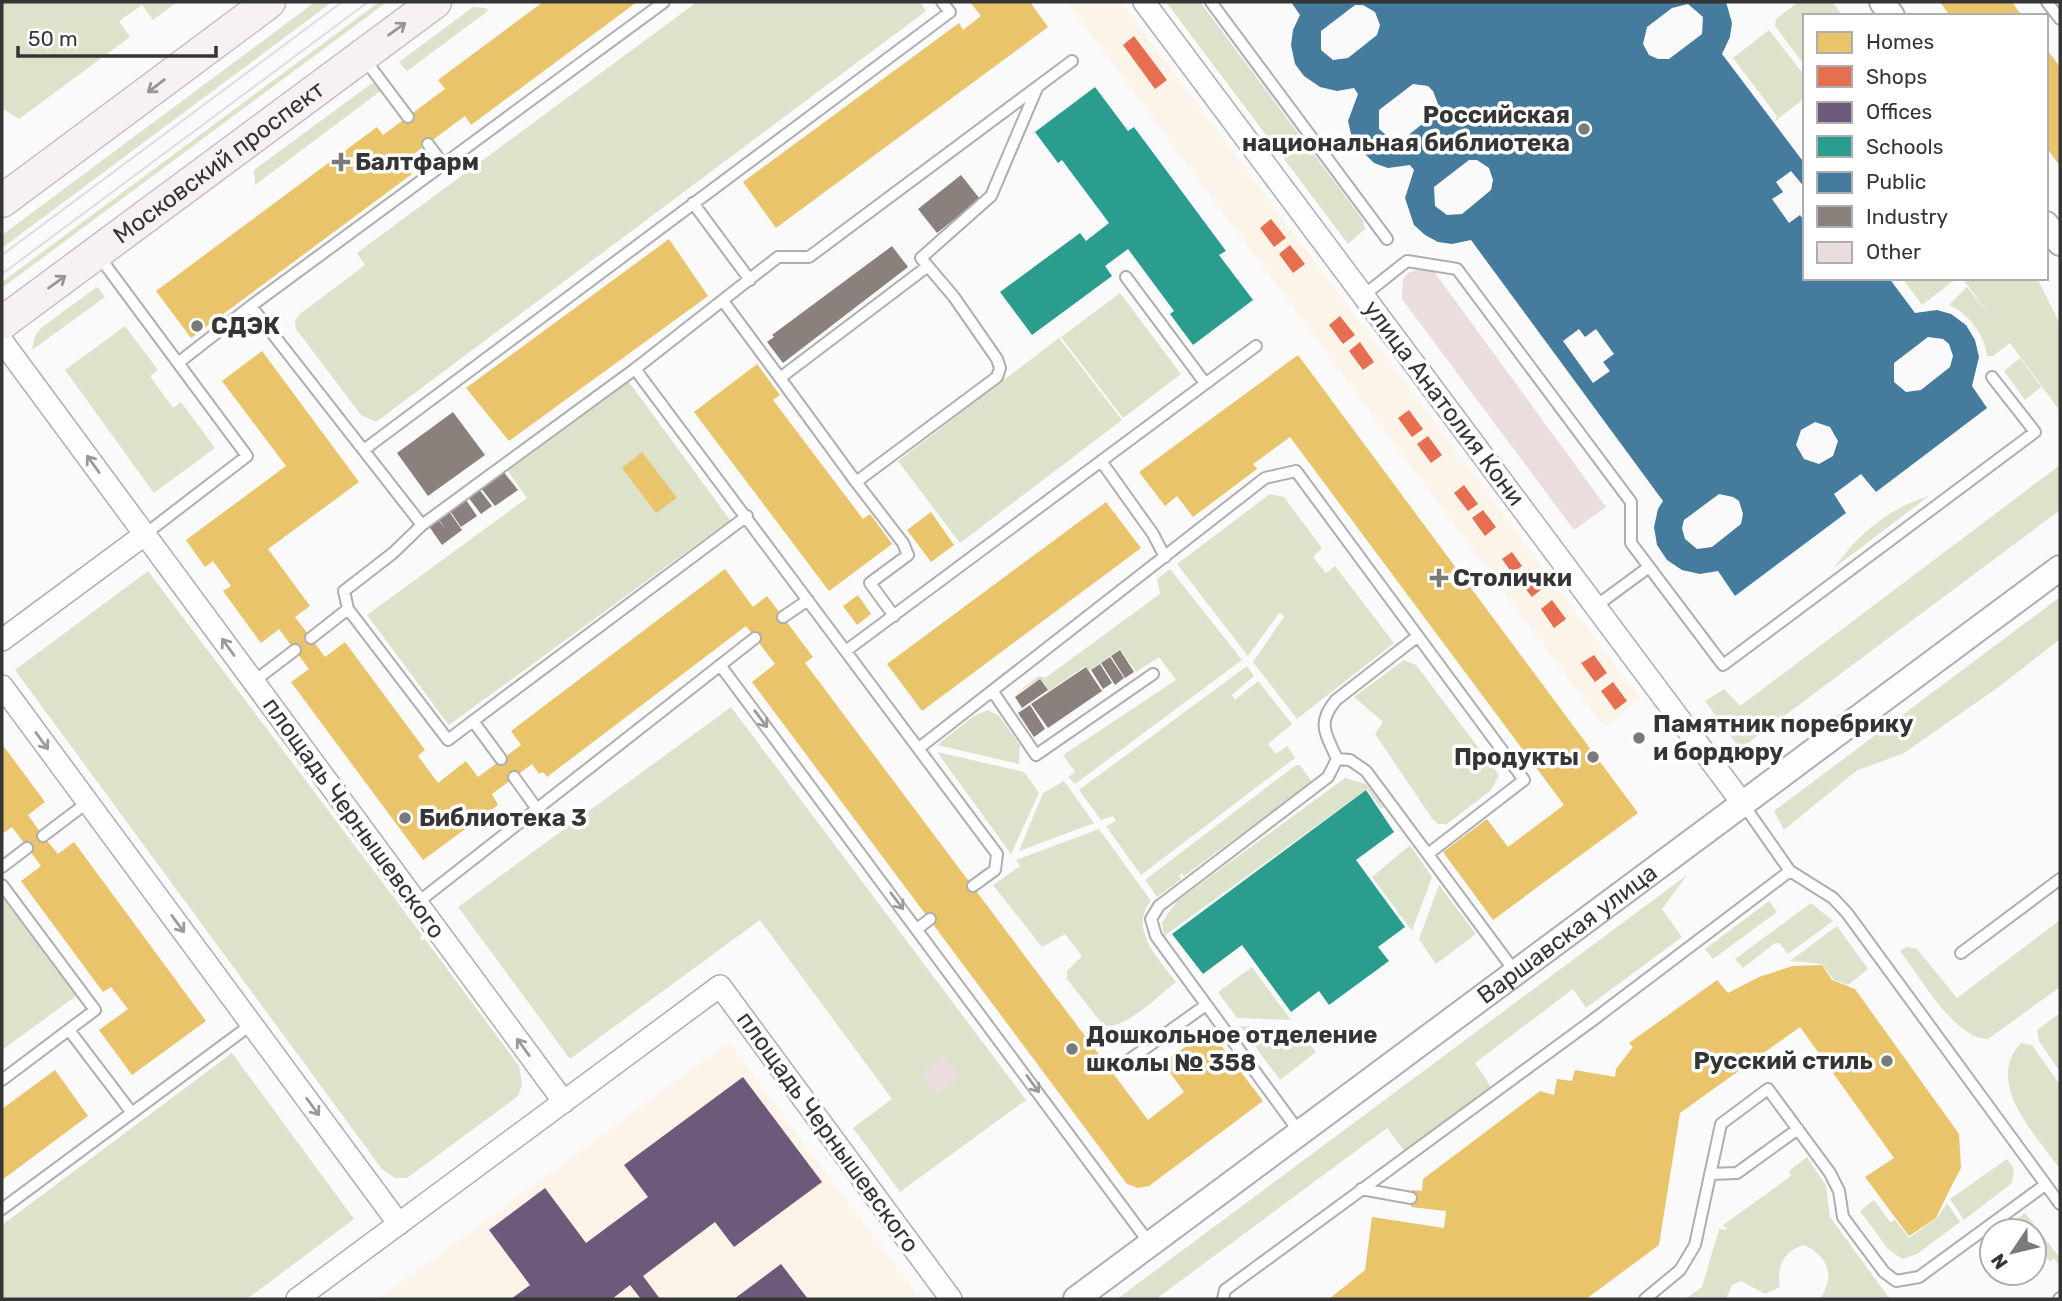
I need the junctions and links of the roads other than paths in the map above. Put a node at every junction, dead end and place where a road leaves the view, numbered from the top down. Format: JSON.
{"nodes":[{"id":1,"x":270,"y":2,"type":"edge"},
{"id":2,"x":435,"y":2,"type":"edge"},
{"id":3,"x":664,"y":2,"type":"edge"},
{"id":4,"x":942,"y":2,"type":"edge"},
{"id":5,"x":1144,"y":2,"type":"edge"},
{"id":6,"x":1211,"y":2,"type":"edge"},
{"id":7,"x":2047,"y":2,"type":"edge"},
{"id":8,"x":2060,"y":19,"type":"edge"},
{"id":9,"x":362,"y":55,"type":"junction"},
{"id":10,"x":1072,"y":61,"type":"dead end"},
{"id":11,"x":1038,"y":86,"type":"junction"},
{"id":12,"x":408,"y":117,"type":"dead end"},
{"id":13,"x":428,"y":144,"type":"dead end"},
{"id":14,"x":443,"y":164,"type":"junction"},
{"id":15,"x":2,"y":201,"type":"edge"},
{"id":16,"x":693,"y":203,"type":"junction"},
{"id":17,"x":2048,"y":227,"type":"edge"},
{"id":18,"x":1387,"y":239,"type":"dead end"},
{"id":19,"x":2060,"y":243,"type":"edge"},
{"id":20,"x":96,"y":253,"type":"junction"},
{"id":21,"x":928,"y":266,"type":"junction"},
{"id":22,"x":1126,"y":277,"type":"dead end"},
{"id":23,"x":750,"y":280,"type":"junction"},
{"id":24,"x":1364,"y":295,"type":"junction"},
{"id":25,"x":723,"y":301,"type":"junction"},
{"id":26,"x":251,"y":306,"type":"junction"},
{"id":27,"x":2,"y":323,"type":"edge"},
{"id":28,"x":2,"y":341,"type":"edge"},
{"id":29,"x":1256,"y":346,"type":"dead end"},
{"id":30,"x":178,"y":363,"type":"junction"},
{"id":31,"x":635,"y":369,"type":"junction"},
{"id":32,"x":1992,"y":377,"type":"dead end"},
{"id":33,"x":780,"y":378,"type":"junction"},
{"id":34,"x":1205,"y":383,"type":"junction"},
{"id":35,"x":365,"y":449,"type":"junction"},
{"id":36,"x":1101,"y":461,"type":"junction"},
{"id":37,"x":856,"y":482,"type":"junction"},
{"id":38,"x":747,"y":516,"type":"junction"},
{"id":39,"x":422,"y":525,"type":"junction"},
{"id":40,"x":144,"y":534,"type":"junction"},
{"id":41,"x":1165,"y":558,"type":"junction"},
{"id":42,"x":1649,"y":566,"type":"junction"},
{"id":43,"x":2060,"y":568,"type":"edge"},
{"id":44,"x":808,"y":600,"type":"junction"},
{"id":45,"x":1596,"y":606,"type":"junction"},
{"id":46,"x":348,"y":609,"type":"junction"},
{"id":47,"x":894,"y":616,"type":"junction"},
{"id":48,"x":783,"y":617,"type":"dead end"},
{"id":49,"x":1418,"y":636,"type":"junction"},
{"id":50,"x":311,"y":638,"type":"dead end"},
{"id":51,"x":755,"y":638,"type":"dead end"},
{"id":52,"x":2,"y":640,"type":"edge"},
{"id":53,"x":295,"y":650,"type":"dead end"},
{"id":54,"x":847,"y":650,"type":"junction"},
{"id":55,"x":720,"y":665,"type":"junction"},
{"id":56,"x":1153,"y":674,"type":"dead end"},
{"id":57,"x":253,"y":682,"type":"junction"},
{"id":58,"x":2,"y":686,"type":"edge"},
{"id":59,"x":993,"y":692,"type":"junction"},
{"id":60,"x":473,"y":722,"type":"junction"},
{"id":61,"x":919,"y":748,"type":"junction"},
{"id":62,"x":502,"y":759,"type":"dead end"},
{"id":63,"x":1336,"y":759,"type":"junction"},
{"id":64,"x":514,"y":777,"type":"dead end"},
{"id":65,"x":88,"y":802,"type":"junction"},
{"id":66,"x":1744,"y":804,"type":"junction"},
{"id":67,"x":537,"y":809,"type":"junction"},
{"id":68,"x":43,"y":836,"type":"dead end"},
{"id":69,"x":27,"y":848,"type":"dead end"},
{"id":70,"x":1428,"y":854,"type":"junction"},
{"id":71,"x":2,"y":867,"type":"edge"},
{"id":72,"x":1790,"y":871,"type":"junction"},
{"id":73,"x":2060,"y":879,"type":"edge"},
{"id":74,"x":2,"y":885,"type":"edge"},
{"id":75,"x":973,"y":886,"type":"dead end"},
{"id":76,"x":417,"y":903,"type":"junction"},
{"id":77,"x":930,"y":919,"type":"dead end"},
{"id":78,"x":917,"y":929,"type":"junction"},
{"id":79,"x":1961,"y":953,"type":"dead end"},
{"id":80,"x":1516,"y":973,"type":"junction"},
{"id":81,"x":1206,"y":1005,"type":"junction"},
{"id":82,"x":252,"y":1024,"type":"junction"},
{"id":83,"x":69,"y":1030,"type":"junction"},
{"id":84,"x":1122,"y":1065,"type":"dead end"},
{"id":85,"x":2,"y":1080,"type":"edge"},
{"id":86,"x":564,"y":1102,"type":"junction"},
{"id":87,"x":132,"y":1113,"type":"junction"},
{"id":88,"x":1798,"y":1129,"type":"junction"},
{"id":89,"x":1300,"y":1133,"type":"junction"},
{"id":90,"x":1710,"y":1174,"type":"junction"},
{"id":91,"x":2045,"y":1185,"type":"junction"},
{"id":92,"x":1361,"y":1189,"type":"junction"},
{"id":93,"x":1411,"y":1198,"type":"dead end"},
{"id":94,"x":2060,"y":1204,"type":"edge"},
{"id":95,"x":2,"y":1209,"type":"edge"},
{"id":96,"x":399,"y":1224,"type":"junction"},
{"id":97,"x":1150,"y":1245,"type":"junction"},
{"id":98,"x":297,"y":1299,"type":"edge"},
{"id":99,"x":951,"y":1299,"type":"edge"},
{"id":100,"x":1076,"y":1299,"type":"edge"},
{"id":101,"x":1223,"y":1299,"type":"edge"},
{"id":102,"x":1645,"y":1299,"type":"edge"}],
"edges":[{"from":1,"to":15,"type":"main road","one_way":true},
{"from":9,"to":2,"type":"main road","name":"Московский проспект","one_way":true},
{"from":3,"to":14,"type":"lane"},
{"from":4,"to":16,"type":"lane"},
{"from":5,"to":24,"type":"street","name":"улица Анатолия Кони"},
{"from":6,"to":18,"type":"lane"},
{"from":7,"to":8,"type":"lane"},
{"from":9,"to":12,"type":"lane"},
{"from":9,"to":20,"type":"main road","name":"Московский проспект"},
{"from":10,"to":11,"type":"lane"},
{"from":11,"to":21,"type":"lane"},
{"from":11,"to":23,"type":"lane"},
{"from":13,"to":14,"type":"lane"},
{"from":14,"to":26,"type":"lane"},
{"from":16,"to":23,"type":"lane"},
{"from":16,"to":35,"type":"lane"},
{"from":17,"to":19,"type":"street"},
{"from":27,"to":20,"type":"main road","name":"Московский проспект","one_way":true},
{"from":20,"to":30,"type":"lane"},
{"from":21,"to":33,"type":"lane"},
{"from":21,"to":37,"type":"lane"},
{"from":22,"to":34,"type":"lane"},
{"from":23,"to":25,"type":"lane"},
{"from":24,"to":42,"type":"lane"},
{"from":24,"to":45,"type":"street","name":"улица Анатолия Кони"},
{"from":25,"to":31,"type":"lane"},
{"from":25,"to":33,"type":"lane"},
{"from":26,"to":30,"type":"lane"},
{"from":26,"to":35,"type":"lane"},
{"from":40,"to":28,"type":"street","name":"площадь Чернышевского","one_way":true},
{"from":29,"to":34,"type":"lane"},
{"from":30,"to":40,"type":"lane"},
{"from":31,"to":38,"type":"lane"},
{"from":31,"to":39,"type":"lane"},
{"from":32,"to":42,"type":"lane"},
{"from":33,"to":37,"type":"lane"},
{"from":34,"to":36,"type":"lane"},
{"from":35,"to":39,"type":"lane"},
{"from":36,"to":41,"type":"lane"},
{"from":36,"to":47,"type":"lane"},
{"from":37,"to":47,"type":"lane"},
{"from":38,"to":44,"type":"lane"},
{"from":38,"to":60,"type":"lane"},
{"from":39,"to":46,"type":"lane"},
{"from":40,"to":52,"type":"street"},
{"from":57,"to":40,"type":"street","name":"площадь Чернышевского","one_way":true},
{"from":41,"to":49,"type":"lane"},
{"from":41,"to":59,"type":"lane"},
{"from":42,"to":45,"type":"lane"},
{"from":43,"to":66,"type":"street","name":"Варшавская улица"},
{"from":44,"to":48,"type":"lane"},
{"from":44,"to":54,"type":"lane"},
{"from":45,"to":66,"type":"street","name":"улица Анатолия Кони"},
{"from":46,"to":50,"type":"lane"},
{"from":46,"to":60,"type":"lane"},
{"from":47,"to":54,"type":"lane"},
{"from":49,"to":63,"type":"lane"},
{"from":49,"to":70,"type":"lane"},
{"from":51,"to":55,"type":"lane"},
{"from":53,"to":57,"type":"lane"},
{"from":54,"to":61,"type":"lane"},
{"from":55,"to":67,"type":"lane"},
{"from":55,"to":78,"type":"lane","one_way":true},
{"from":56,"to":59,"type":"lane"},
{"from":57,"to":76,"type":"street","name":"площадь Чернышевского"},
{"from":58,"to":65,"type":"street","one_way":true},
{"from":59,"to":61,"type":"lane"},
{"from":60,"to":62,"type":"lane"},
{"from":61,"to":75,"type":"lane"},
{"from":63,"to":70,"type":"lane"},
{"from":63,"to":81,"type":"lane"},
{"from":64,"to":67,"type":"lane"},
{"from":65,"to":68,"type":"lane"},
{"from":65,"to":82,"type":"street","one_way":true},
{"from":66,"to":72,"type":"lane"},
{"from":66,"to":80,"type":"street","name":"Варшавская улица"},
{"from":67,"to":76,"type":"lane"},
{"from":69,"to":71,"type":"lane"},
{"from":70,"to":80,"type":"lane"},
{"from":72,"to":91,"type":"lane"},
{"from":72,"to":92,"type":"lane"},
{"from":73,"to":79,"type":"lane"},
{"from":74,"to":83,"type":"lane"},
{"from":86,"to":76,"type":"street","name":"площадь Чернышевского","one_way":true},
{"from":77,"to":78,"type":"lane"},
{"from":78,"to":97,"type":"lane","one_way":true},
{"from":80,"to":89,"type":"street","name":"Варшавская улица"},
{"from":81,"to":84,"type":"lane"},
{"from":81,"to":89,"type":"lane"},
{"from":82,"to":87,"type":"lane"},
{"from":82,"to":96,"type":"street","one_way":true},
{"from":83,"to":85,"type":"lane"},
{"from":83,"to":87,"type":"lane"},
{"from":86,"to":96,"type":"street","name":"площадь Чернышевского"},
{"from":86,"to":99,"type":"street","name":"площадь Чернышевского"},
{"from":87,"to":95,"type":"lane"},
{"from":88,"to":90,"type":"lane"},
{"from":88,"to":90,"type":"lane"},
{"from":88,"to":91,"type":"lane"},
{"from":89,"to":97,"type":"street","name":"Варшавская улица"},
{"from":90,"to":102,"type":"lane"},
{"from":91,"to":94,"type":"lane"},
{"from":92,"to":93,"type":"lane"},
{"from":92,"to":101,"type":"lane"},
{"from":96,"to":98,"type":"street","name":"площадь Чернышевского"},
{"from":97,"to":100,"type":"street","name":"Варшавская улица"}]}
